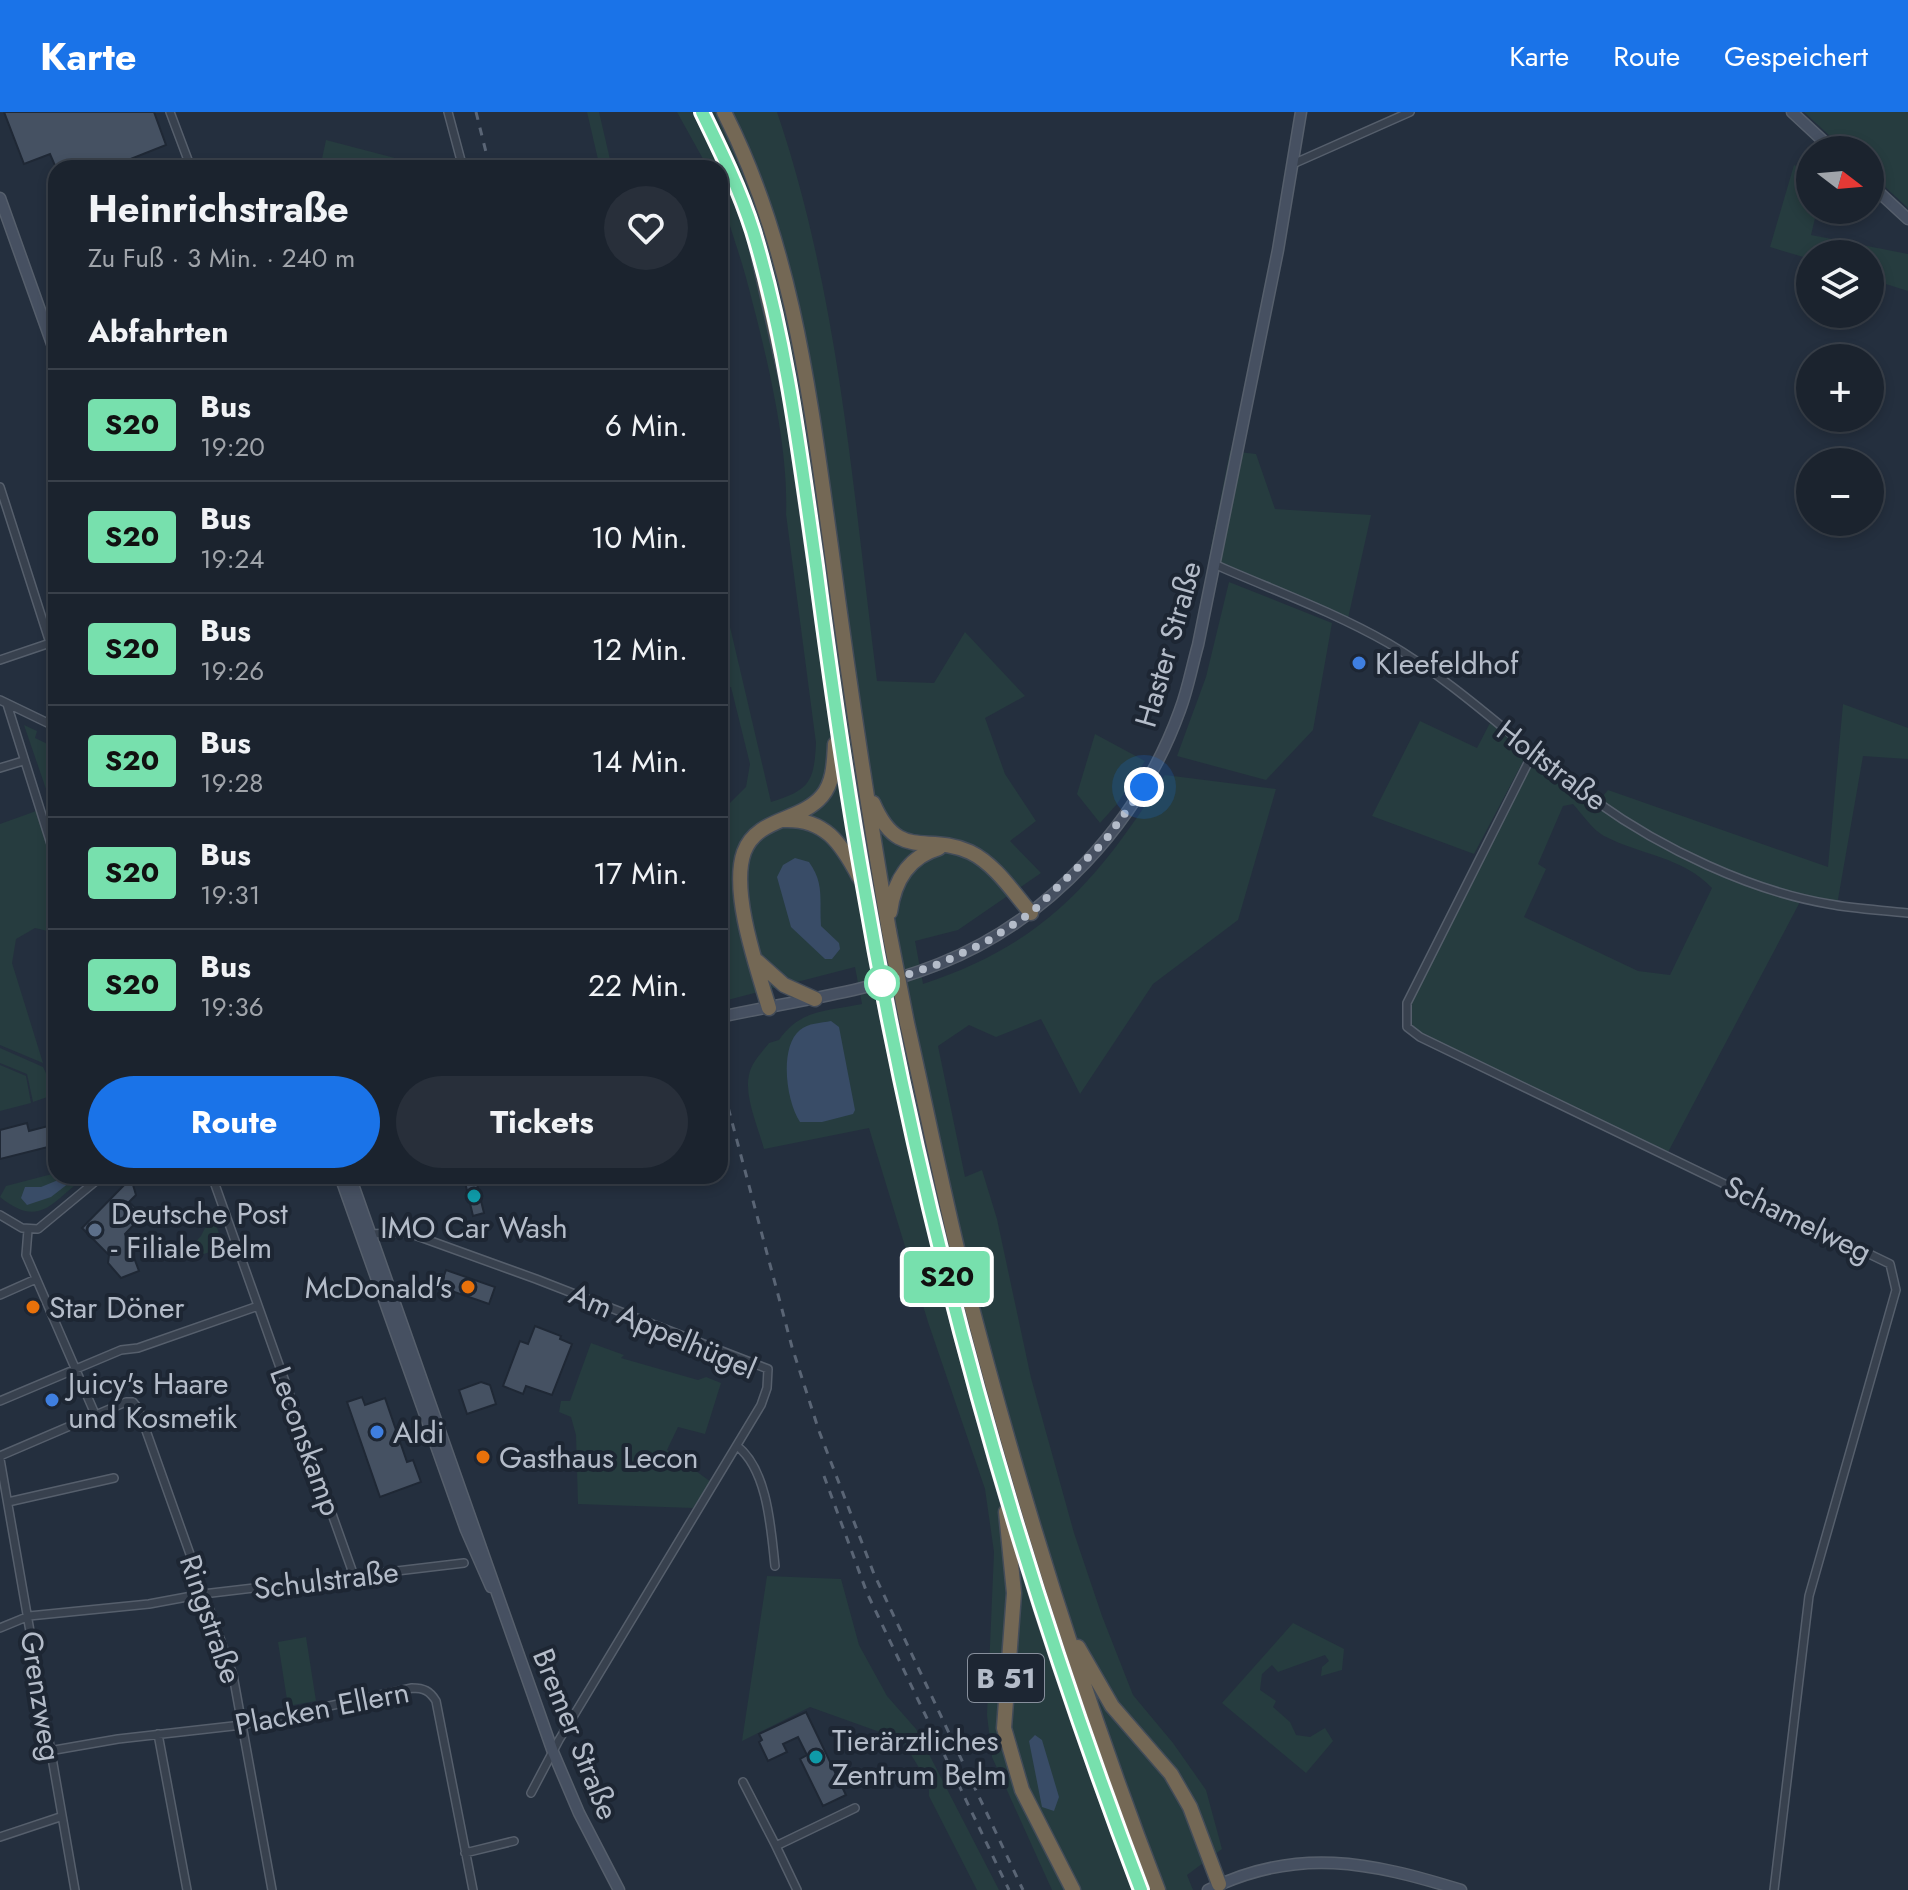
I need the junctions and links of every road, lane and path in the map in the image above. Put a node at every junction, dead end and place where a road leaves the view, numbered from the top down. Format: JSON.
{"nodes":[{"id":1,"x":170,"y":112,"type":"edge"},
{"id":2,"x":448,"y":112,"type":"edge"},
{"id":3,"x":702,"y":112,"type":"edge"},
{"id":4,"x":724,"y":112,"type":"edge"},
{"id":5,"x":1301,"y":112,"type":"edge"},
{"id":6,"x":1410,"y":112,"type":"edge"},
{"id":7,"x":1792,"y":112,"type":"edge"},
{"id":8,"x":1818,"y":136,"type":"edge"},
{"id":9,"x":188,"y":160,"type":"edge"},
{"id":10,"x":461,"y":160,"type":"edge"},
{"id":11,"x":726,"y":160,"type":"edge"},
{"id":12,"x":1295,"y":163,"type":"junction"},
{"id":13,"x":728,"y":166,"type":"edge"},
{"id":14,"x":1884,"y":197,"type":"edge"},
{"id":15,"x":0,"y":198,"type":"edge"},
{"id":16,"x":2,"y":213,"type":"edge"},
{"id":17,"x":1908,"y":219,"type":"edge"},
{"id":18,"x":48,"y":334,"type":"edge"},
{"id":19,"x":0,"y":487,"type":"edge"},
{"id":20,"x":1216,"y":565,"type":"junction"},
{"id":21,"x":48,"y":627,"type":"edge"},
{"id":22,"x":48,"y":644,"type":"edge"},
{"id":23,"x":0,"y":660,"type":"edge"},
{"id":24,"x":3,"y":702,"type":"edge"},
{"id":25,"x":837,"y":719,"type":"junction"},
{"id":26,"x":48,"y":723,"type":"edge"},
{"id":27,"x":1534,"y":751,"type":"junction"},
{"id":28,"x":23,"y":761,"type":"junction"},
{"id":29,"x":0,"y":768,"type":"edge"},
{"id":30,"x":864,"y":784,"type":"junction"},
{"id":31,"x":779,"y":820,"type":"junction"},
{"id":32,"x":48,"y":836,"type":"edge"},
{"id":33,"x":943,"y":846,"type":"junction"},
{"id":34,"x":864,"y":885,"type":"junction"},
{"id":35,"x":1031,"y":913,"type":"junction"},
{"id":36,"x":1908,"y":913,"type":"edge"},
{"id":37,"x":889,"y":931,"type":"junction"},
{"id":38,"x":757,"y":961,"type":"junction"},
{"id":39,"x":815,"y":999,"type":"junction"},
{"id":40,"x":769,"y":1008,"type":"junction"},
{"id":41,"x":728,"y":1016,"type":"edge"},
{"id":42,"x":93,"y":1184,"type":"edge"},
{"id":43,"x":215,"y":1184,"type":"edge"},
{"id":44,"x":343,"y":1184,"type":"edge"},
{"id":45,"x":353,"y":1184,"type":"edge"},
{"id":46,"x":0,"y":1215,"type":"edge"},
{"id":47,"x":28,"y":1230,"type":"junction"},
{"id":48,"x":372,"y":1234,"type":"junction"},
{"id":49,"x":36,"y":1279,"type":"junction"},
{"id":50,"x":0,"y":1295,"type":"edge"},
{"id":51,"x":258,"y":1306,"type":"junction"},
{"id":52,"x":76,"y":1369,"type":"junction"},
{"id":53,"x":0,"y":1401,"type":"edge"},
{"id":54,"x":95,"y":1414,"type":"junction"},
{"id":55,"x":737,"y":1446,"type":"junction"},
{"id":56,"x":0,"y":1458,"type":"edge"},
{"id":57,"x":1000,"y":1468,"type":"junction"},
{"id":58,"x":114,"y":1478,"type":"dead end"},
{"id":59,"x":8,"y":1502,"type":"junction"},
{"id":60,"x":464,"y":1563,"type":"dead end"},
{"id":61,"x":775,"y":1566,"type":"dead end"},
{"id":62,"x":354,"y":1576,"type":"junction"},
{"id":63,"x":495,"y":1592,"type":"junction"},
{"id":64,"x":203,"y":1594,"type":"junction"},
{"id":65,"x":29,"y":1616,"type":"junction"},
{"id":66,"x":0,"y":1628,"type":"edge"},
{"id":67,"x":1067,"y":1630,"type":"junction"},
{"id":68,"x":242,"y":1725,"type":"junction"},
{"id":69,"x":158,"y":1734,"type":"junction"},
{"id":70,"x":49,"y":1751,"type":"junction"},
{"id":71,"x":553,"y":1752,"type":"junction"},
{"id":72,"x":743,"y":1782,"type":"dead end"},
{"id":73,"x":531,"y":1793,"type":"dead end"},
{"id":74,"x":855,"y":1808,"type":"dead end"},
{"id":75,"x":60,"y":1817,"type":"junction"},
{"id":76,"x":0,"y":1837,"type":"edge"},
{"id":77,"x":514,"y":1841,"type":"dead end"},
{"id":78,"x":776,"y":1846,"type":"junction"},
{"id":79,"x":465,"y":1853,"type":"junction"},
{"id":80,"x":1157,"y":1887,"type":"edge"},
{"id":81,"x":1214,"y":1887,"type":"edge"},
{"id":82,"x":75,"y":1890,"type":"edge"},
{"id":83,"x":187,"y":1890,"type":"edge"},
{"id":84,"x":272,"y":1890,"type":"edge"},
{"id":85,"x":473,"y":1890,"type":"edge"},
{"id":86,"x":619,"y":1890,"type":"edge"},
{"id":87,"x":797,"y":1890,"type":"edge"},
{"id":88,"x":1073,"y":1890,"type":"edge"},
{"id":89,"x":1141,"y":1890,"type":"edge"},
{"id":90,"x":1461,"y":1890,"type":"edge"},
{"id":91,"x":1774,"y":1890,"type":"edge"}],
"edges":[{"from":1,"to":9,"type":"street"},
{"from":2,"to":10,"type":"street"},
{"from":3,"to":11,"type":"highway","number":"B 51"},
{"from":4,"to":30,"type":"highway","number":"B 51"},
{"from":5,"to":12,"type":"street","name":"Haster Straße"},
{"from":6,"to":12,"type":"street"},
{"from":7,"to":8,"type":"street"},
{"from":12,"to":20,"type":"street","name":"Haster Straße"},
{"from":13,"to":25,"type":"highway","number":"B 51"},
{"from":14,"to":17,"type":"street"},
{"from":15,"to":16,"type":"street"},
{"from":16,"to":18,"type":"street"},
{"from":19,"to":21,"type":"street"},
{"from":20,"to":27,"type":"street","name":"Holtstraße"},
{"from":20,"to":35,"type":"street","name":"Haster Straße"},
{"from":22,"to":23,"type":"street"},
{"from":24,"to":26,"type":"street"},
{"from":24,"to":28,"type":"street"},
{"from":25,"to":31,"type":"highway"},
{"from":25,"to":34,"type":"highway","number":"B 51"},
{"from":27,"to":36,"type":"street","name":"Holtstraße"},
{"from":27,"to":91,"type":"street","name":"Schamelweg"},
{"from":28,"to":29,"type":"street"},
{"from":28,"to":32,"type":"street"},
{"from":30,"to":33,"type":"highway"},
{"from":30,"to":37,"type":"highway","number":"B 51"},
{"from":31,"to":34,"type":"highway"},
{"from":31,"to":38,"type":"highway"},
{"from":33,"to":35,"type":"highway"},
{"from":33,"to":37,"type":"highway"},
{"from":34,"to":57,"type":"highway","number":"B 51","bridge":true},
{"from":35,"to":39,"type":"street","name":"Haster Straße"},
{"from":37,"to":67,"type":"highway","number":"B 51","bridge":true},
{"from":38,"to":39,"type":"highway"},
{"from":38,"to":40,"type":"highway"},
{"from":39,"to":40,"type":"street","name":"Haster Straße"},
{"from":40,"to":41,"type":"street","name":"Haster Straße"},
{"from":42,"to":47,"type":"street"},
{"from":43,"to":51,"type":"street","name":"Leconskamp"},
{"from":44,"to":63,"type":"street","name":"Bremer Straße"},
{"from":45,"to":48,"type":"street","name":"Bremer Straße"},
{"from":46,"to":47,"type":"street"},
{"from":47,"to":49,"type":"street"},
{"from":48,"to":55,"type":"street","name":"Am Appelhügel"},
{"from":48,"to":63,"type":"street","name":"Bremer Straße"},
{"from":49,"to":50,"type":"street"},
{"from":49,"to":52,"type":"street"},
{"from":51,"to":52,"type":"street"},
{"from":51,"to":62,"type":"street","name":"Leconskamp"},
{"from":52,"to":53,"type":"street"},
{"from":52,"to":54,"type":"street"},
{"from":54,"to":56,"type":"street"},
{"from":54,"to":64,"type":"street","name":"Ringstraße"},
{"from":55,"to":61,"type":"street"},
{"from":55,"to":71,"type":"street","name":"Am Appelhügel"},
{"from":56,"to":59,"type":"street","name":"Grenzweg"},
{"from":57,"to":88,"type":"highway","number":"B 51"},
{"from":57,"to":89,"type":"highway","number":"B 51"},
{"from":58,"to":59,"type":"street"},
{"from":59,"to":65,"type":"street","name":"Grenzweg"},
{"from":60,"to":62,"type":"street","name":"Schulstraße"},
{"from":62,"to":64,"type":"street","name":"Schulstraße"},
{"from":63,"to":71,"type":"street","name":"Bremer Straße"},
{"from":64,"to":65,"type":"street","name":"Schulstraße"},
{"from":64,"to":68,"type":"street","name":"Ringstraße"},
{"from":65,"to":66,"type":"street","name":"Schulstraße"},
{"from":65,"to":70,"type":"street","name":"Grenzweg"},
{"from":67,"to":80,"type":"highway","number":"B 51"},
{"from":67,"to":81,"type":"highway","number":"B 51"},
{"from":68,"to":69,"type":"street","name":"Placken Ellern"},
{"from":68,"to":79,"type":"street","name":"Placken Ellern"},
{"from":68,"to":84,"type":"street","name":"Ringstraße"},
{"from":69,"to":70,"type":"street","name":"Placken Ellern"},
{"from":69,"to":83,"type":"street"},
{"from":70,"to":75,"type":"street","name":"Grenzweg"},
{"from":71,"to":73,"type":"street"},
{"from":71,"to":86,"type":"street","name":"Bremer Straße"},
{"from":72,"to":78,"type":"street"},
{"from":74,"to":78,"type":"street"},
{"from":75,"to":76,"type":"street"},
{"from":75,"to":82,"type":"street","name":"Grenzweg"},
{"from":77,"to":79,"type":"street"},
{"from":78,"to":87,"type":"street"},
{"from":79,"to":85,"type":"street","name":"Placken Ellern"},
{"from":81,"to":90,"type":"street"}]}
